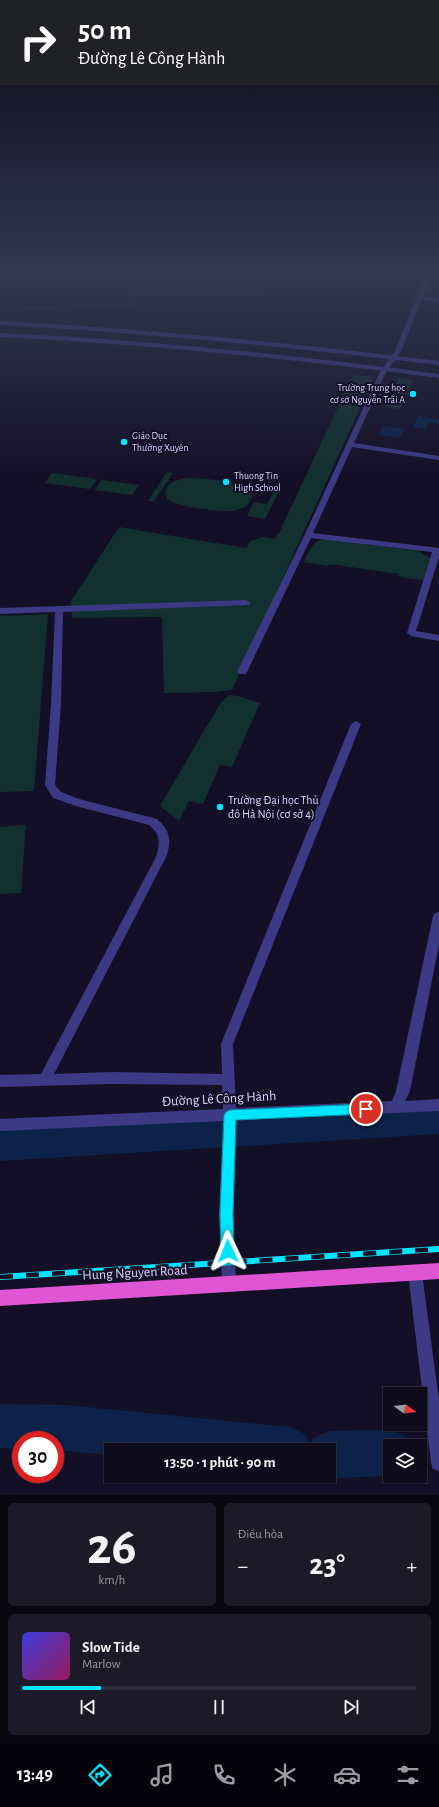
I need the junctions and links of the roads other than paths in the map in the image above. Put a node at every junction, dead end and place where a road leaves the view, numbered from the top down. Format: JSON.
{"nodes":[{"id":1,"x":110,"y":342,"type":"edge"},
{"id":2,"x":246,"y":342,"type":"edge"},
{"id":3,"x":401,"y":342,"type":"edge"},
{"id":4,"x":394,"y":358,"type":"junction"},
{"id":5,"x":439,"y":364,"type":"edge"},
{"id":6,"x":385,"y":369,"type":"junction"},
{"id":7,"x":439,"y":376,"type":"edge"},
{"id":8,"x":351,"y":445,"type":"junction"},
{"id":9,"x":439,"y":458,"type":"edge"},
{"id":10,"x":309,"y":535,"type":"junction"},
{"id":11,"x":246,"y":603,"type":"dead end"},
{"id":12,"x":59,"y":609,"type":"junction"},
{"id":13,"x":0,"y":611,"type":"edge"},
{"id":14,"x":439,"y":638,"type":"edge"},
{"id":15,"x":242,"y":672,"type":"dead end"},
{"id":16,"x":356,"y":724,"type":"dead end"},
{"id":17,"x":439,"y":916,"type":"edge"},
{"id":18,"x":45,"y":1079,"type":"junction"},
{"id":19,"x":228,"y":1080,"type":"junction"},
{"id":20,"x":0,"y":1081,"type":"edge"},
{"id":21,"x":439,"y":1105,"type":"edge"},
{"id":22,"x":395,"y":1108,"type":"junction"},
{"id":23,"x":230,"y":1120,"type":"junction"},
{"id":24,"x":0,"y":1124,"type":"edge"},
{"id":25,"x":439,"y":1272,"type":"edge"},
{"id":26,"x":415,"y":1273,"type":"junction"},
{"id":27,"x":229,"y":1284,"type":"junction"},
{"id":28,"x":0,"y":1298,"type":"edge"},
{"id":29,"x":439,"y":1463,"type":"edge"}],
"edges":[{"from":1,"to":6,"type":"street"},
{"from":2,"to":4,"type":"street"},
{"from":3,"to":4,"type":"street"},
{"from":4,"to":5,"type":"street"},
{"from":4,"to":6,"type":"street"},
{"from":6,"to":7,"type":"street"},
{"from":6,"to":8,"type":"street"},
{"from":8,"to":9,"type":"street"},
{"from":8,"to":10,"type":"street"},
{"from":10,"to":14,"type":"street"},
{"from":10,"to":15,"type":"street"},
{"from":11,"to":12,"type":"street"},
{"from":12,"to":13,"type":"street"},
{"from":12,"to":18,"type":"street"},
{"from":16,"to":19,"type":"street"},
{"from":17,"to":22,"type":"street"},
{"from":18,"to":19,"type":"street"},
{"from":18,"to":20,"type":"street"},
{"from":19,"to":23,"type":"street"},
{"from":21,"to":22,"type":"street","name":"Đường Lê Công Hành"},
{"from":22,"to":23,"type":"street","name":"Đường Lê Công Hành"},
{"from":23,"to":24,"type":"street","name":"Đường Lê Công Hành"},
{"from":23,"to":27,"type":"street"},
{"from":25,"to":26,"type":"highway","name":"Hung Nguyen Road"},
{"from":26,"to":27,"type":"highway","name":"Hung Nguyen Road"},
{"from":26,"to":29,"type":"street"},
{"from":27,"to":28,"type":"highway","name":"Hung Nguyen Road"}]}
